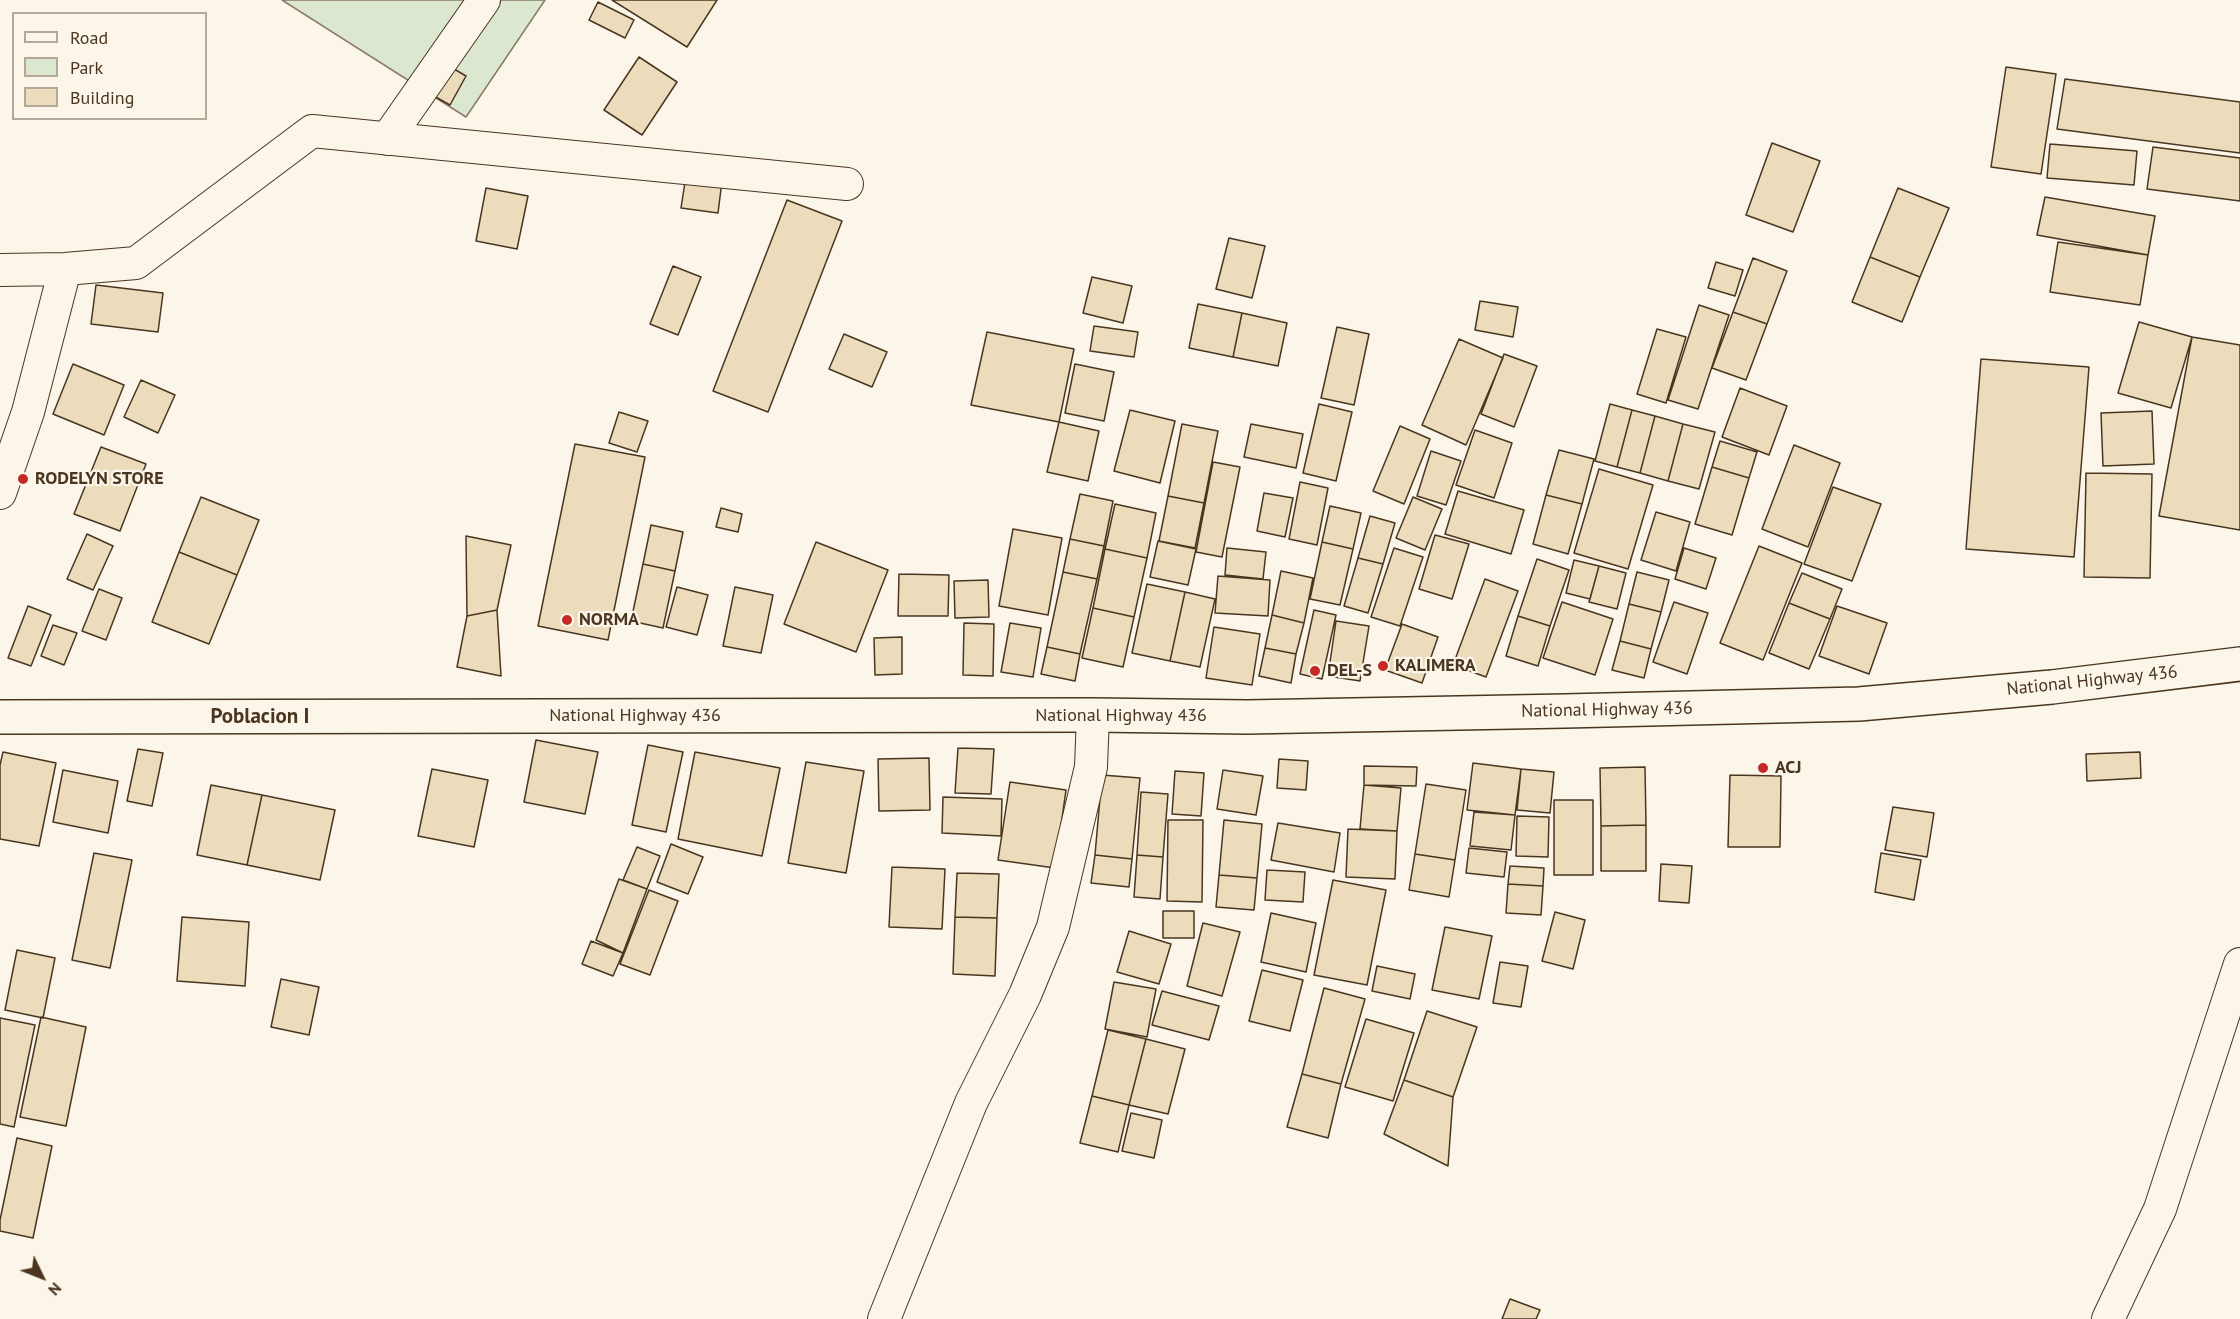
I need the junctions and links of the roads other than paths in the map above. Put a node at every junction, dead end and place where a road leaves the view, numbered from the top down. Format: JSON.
{"nodes":[{"id":1,"x":484,"y":0,"type":"edge"},
{"id":2,"x":387,"y":139,"type":"junction"},
{"id":3,"x":847,"y":184,"type":"dead end"},
{"id":4,"x":65,"y":269,"type":"junction"},
{"id":5,"x":0,"y":270,"type":"edge"},
{"id":6,"x":0,"y":493,"type":"edge"},
{"id":7,"x":2240,"y":664,"type":"edge"},
{"id":8,"x":1093,"y":715,"type":"junction"},
{"id":9,"x":0,"y":717,"type":"edge"},
{"id":10,"x":2240,"y":964,"type":"edge"},
{"id":11,"x":884,"y":1319,"type":"edge"},
{"id":12,"x":2108,"y":1319,"type":"edge"}],
"edges":[{"from":1,"to":2,"type":"street"},
{"from":2,"to":3,"type":"street"},
{"from":2,"to":4,"type":"street"},
{"from":4,"to":5,"type":"street"},
{"from":4,"to":6,"type":"street"},
{"from":7,"to":8,"type":"main road","name":"National Highway 436"},
{"from":8,"to":9,"type":"main road","name":"National Highway 436"},
{"from":8,"to":11,"type":"street"},
{"from":10,"to":12,"type":"street"}]}
